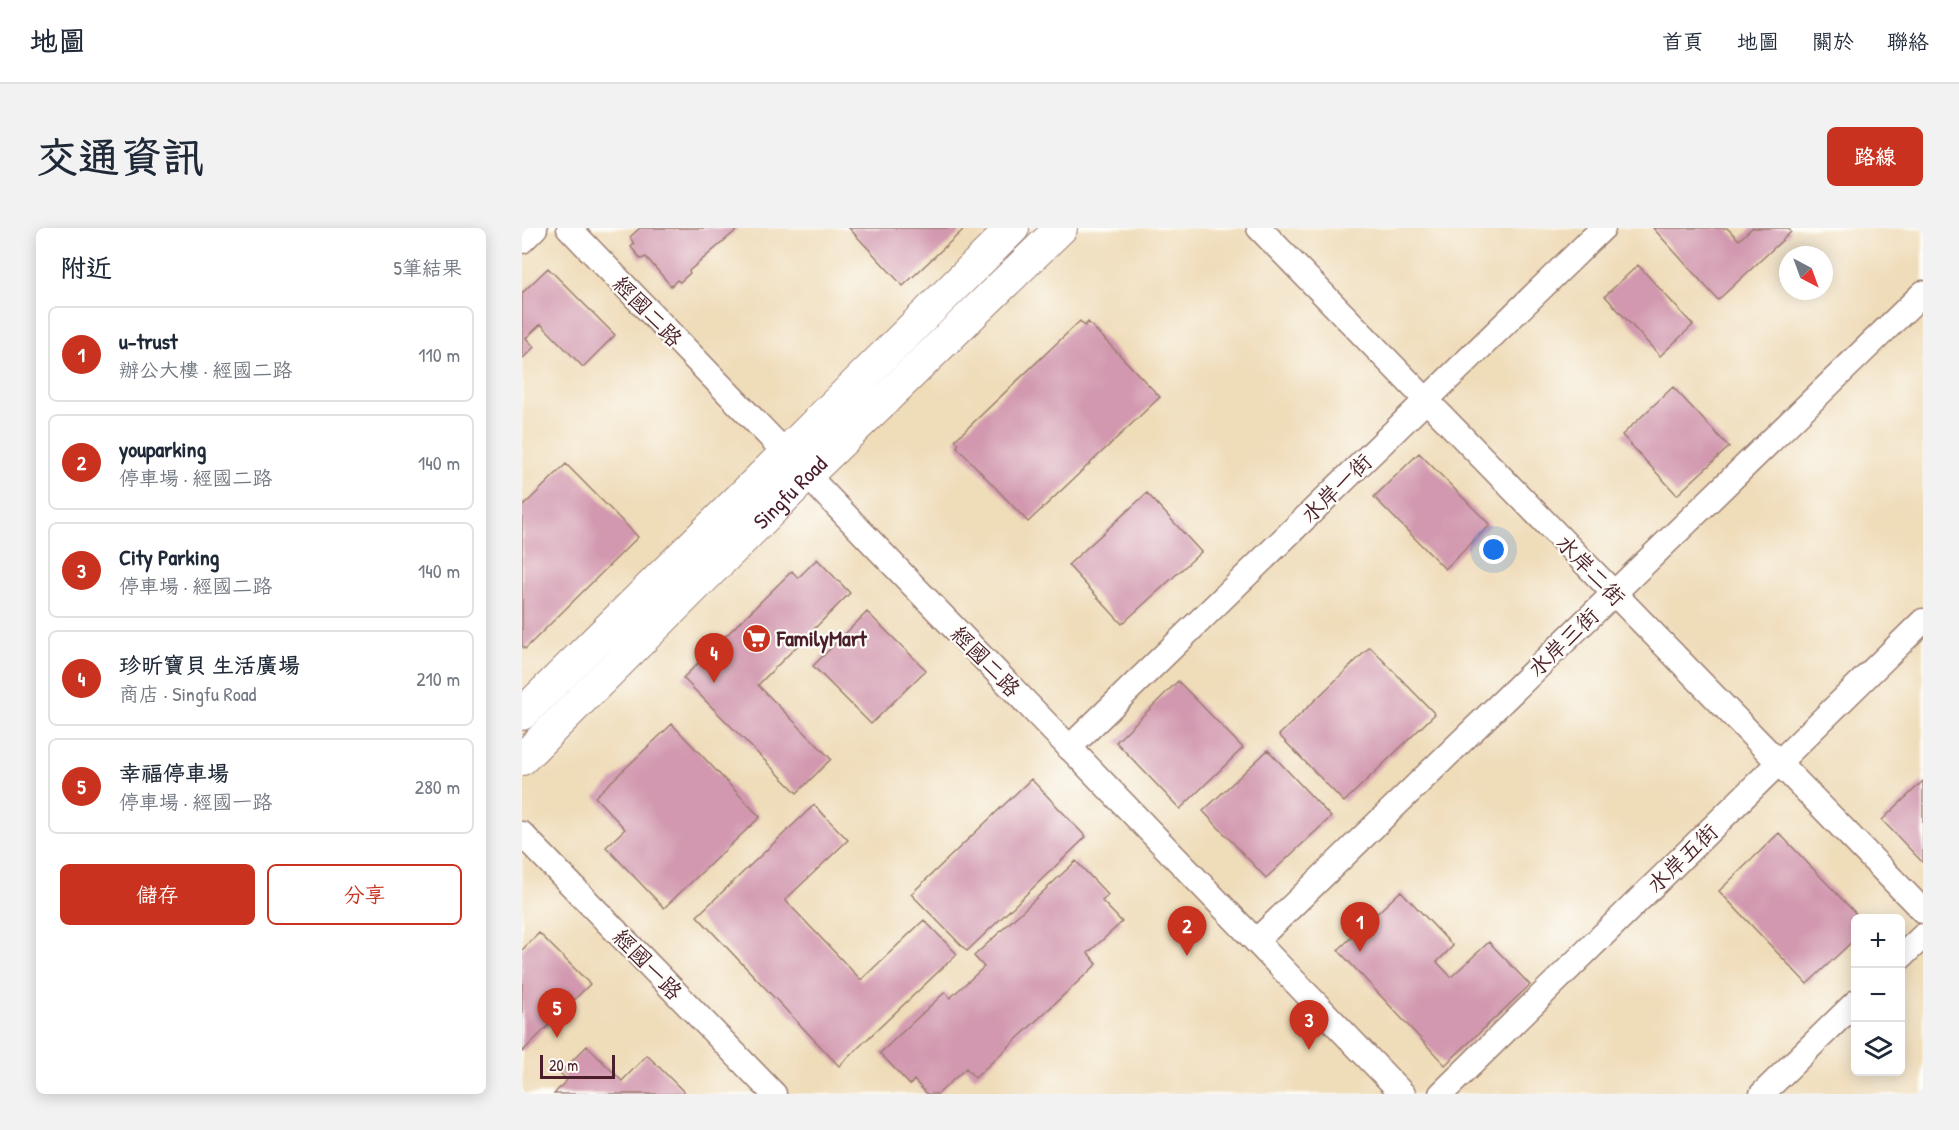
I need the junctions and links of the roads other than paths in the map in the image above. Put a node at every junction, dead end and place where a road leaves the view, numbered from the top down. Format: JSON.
{"nodes":[{"id":1,"x":535,"y":228,"type":"edge"},
{"id":2,"x":569,"y":228,"type":"edge"},
{"id":3,"x":1014,"y":228,"type":"edge"},
{"id":4,"x":1061,"y":228,"type":"edge"},
{"id":5,"x":1259,"y":228,"type":"edge"},
{"id":6,"x":1603,"y":228,"type":"edge"},
{"id":7,"x":522,"y":241,"type":"edge"},
{"id":8,"x":1923,"y":293,"type":"edge"},
{"id":9,"x":1426,"y":400,"type":"junction"},
{"id":10,"x":796,"y":464,"type":"junction"},
{"id":11,"x":1614,"y":593,"type":"junction"},
{"id":12,"x":1923,"y":621,"type":"edge"},
{"id":13,"x":522,"y":714,"type":"edge"},
{"id":14,"x":1069,"y":748,"type":"junction"},
{"id":15,"x":522,"y":759,"type":"edge"},
{"id":16,"x":1779,"y":763,"type":"junction"},
{"id":17,"x":522,"y":834,"type":"edge"},
{"id":18,"x":1923,"y":911,"type":"edge"},
{"id":19,"x":1923,"y":936,"type":"edge"},
{"id":20,"x":1256,"y":941,"type":"junction"},
{"id":21,"x":1905,"y":953,"type":"edge"},
{"id":22,"x":1851,"y":1007,"type":"edge"},
{"id":23,"x":774,"y":1094,"type":"edge"},
{"id":24,"x":1402,"y":1094,"type":"edge"},
{"id":25,"x":1441,"y":1094,"type":"edge"},
{"id":26,"x":1762,"y":1094,"type":"edge"}],
"edges":[{"from":1,"to":7,"type":"street"},
{"from":2,"to":10,"type":"street","name":"經國二路"},
{"from":3,"to":10,"type":"street","name":"Singfu Road"},
{"from":4,"to":10,"type":"street","name":"Singfu Road"},
{"from":5,"to":9,"type":"street","name":"水岸二街"},
{"from":6,"to":9,"type":"street","name":"水岸一街"},
{"from":8,"to":11,"type":"street","name":"水岸三街"},
{"from":9,"to":11,"type":"street","name":"水岸二街"},
{"from":9,"to":14,"type":"street","name":"水岸一街"},
{"from":10,"to":13,"type":"street","name":"Singfu Road"},
{"from":10,"to":14,"type":"street","name":"經國二路"},
{"from":10,"to":15,"type":"street","name":"Singfu Road"},
{"from":11,"to":16,"type":"street","name":"水岸二街"},
{"from":11,"to":20,"type":"street","name":"水岸三街"},
{"from":12,"to":16,"type":"street","name":"水岸五街"},
{"from":14,"to":20,"type":"street","name":"經國二路"},
{"from":16,"to":18,"type":"street","name":"水岸二街"},
{"from":16,"to":25,"type":"street","name":"水岸五街"},
{"from":17,"to":23,"type":"street","name":"經國一路"},
{"from":19,"to":21,"type":"street"},
{"from":20,"to":24,"type":"street","name":"經國二路"},
{"from":22,"to":26,"type":"street"}]}
